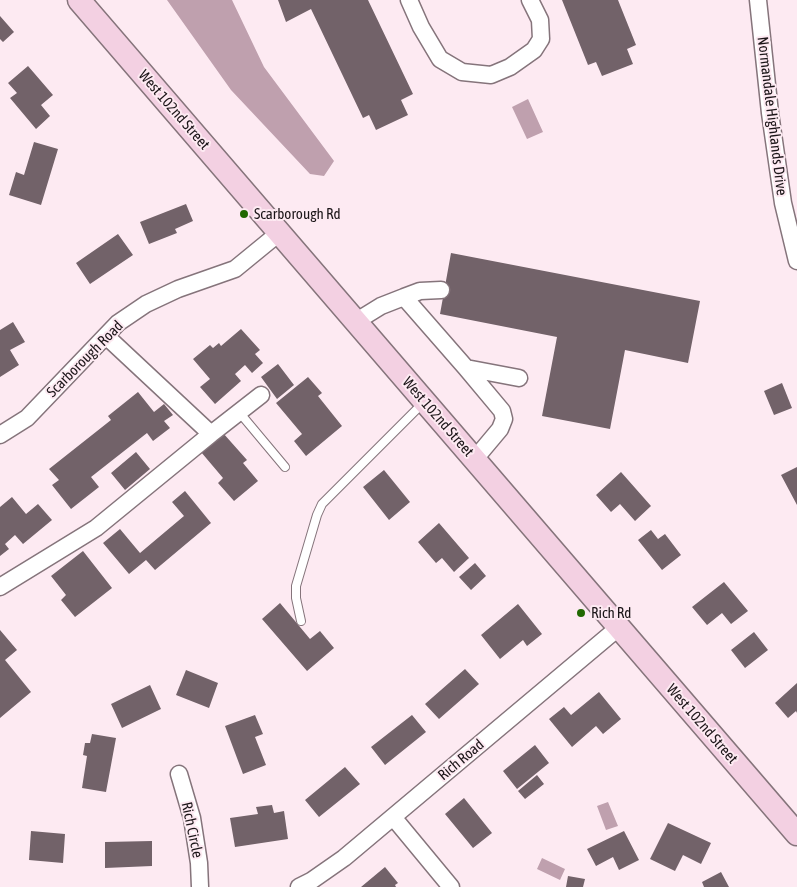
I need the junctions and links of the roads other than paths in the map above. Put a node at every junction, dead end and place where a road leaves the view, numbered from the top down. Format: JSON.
{"nodes":[{"id":1,"x":79,"y":0,"type":"edge"},
{"id":2,"x":409,"y":0,"type":"edge"},
{"id":3,"x":530,"y":0,"type":"edge"},
{"id":4,"x":758,"y":0,"type":"edge"},
{"id":5,"x":279,"y":234,"type":"junction"},
{"id":6,"x":797,"y":261,"type":"edge"},
{"id":7,"x":441,"y":290,"type":"dead end"},
{"id":8,"x":404,"y":297,"type":"junction"},
{"id":9,"x":355,"y":322,"type":"junction"},
{"id":10,"x":106,"y":336,"type":"junction"},
{"id":11,"x":466,"y":368,"type":"junction"},
{"id":12,"x":519,"y":378,"type":"dead end"},
{"id":13,"x":260,"y":395,"type":"dead end"},
{"id":14,"x":424,"y":402,"type":"junction"},
{"id":15,"x":239,"y":412,"type":"junction"},
{"id":16,"x":211,"y":434,"type":"junction"},
{"id":17,"x":0,"y":435,"type":"edge"},
{"id":18,"x":474,"y":460,"type":"junction"},
{"id":19,"x":285,"y":467,"type":"dead end"},
{"id":20,"x":0,"y":587,"type":"edge"},
{"id":21,"x":301,"y":622,"type":"dead end"},
{"id":22,"x":618,"y":628,"type":"junction"},
{"id":23,"x":179,"y":774,"type":"dead end"},
{"id":24,"x":393,"y":817,"type":"junction"},
{"id":25,"x":797,"y":834,"type":"edge"},
{"id":26,"x":200,"y":887,"type":"edge"},
{"id":27,"x":299,"y":887,"type":"edge"},
{"id":28,"x":451,"y":887,"type":"edge"}],
"edges":[{"from":1,"to":5,"type":"street","name":"West 102nd Street"},
{"from":2,"to":3,"type":"street"},
{"from":4,"to":6,"type":"street","name":"Normandale Highlands Drive"},
{"from":5,"to":9,"type":"street","name":"West 102nd Street"},
{"from":5,"to":10,"type":"street","name":"Scarborough Road"},
{"from":7,"to":8,"type":"street"},
{"from":8,"to":9,"type":"street"},
{"from":8,"to":11,"type":"street"},
{"from":9,"to":14,"type":"street","name":"West 102nd Street"},
{"from":10,"to":16,"type":"street"},
{"from":10,"to":17,"type":"street","name":"Scarborough Road"},
{"from":11,"to":12,"type":"street"},
{"from":11,"to":18,"type":"street"},
{"from":13,"to":15,"type":"street"},
{"from":14,"to":18,"type":"street","name":"West 102nd Street"},
{"from":14,"to":21,"type":"lane"},
{"from":15,"to":16,"type":"street"},
{"from":15,"to":19,"type":"lane"},
{"from":16,"to":20,"type":"street"},
{"from":18,"to":22,"type":"street","name":"West 102nd Street"},
{"from":22,"to":24,"type":"street","name":"Rich Road"},
{"from":22,"to":25,"type":"street","name":"West 102nd Street"},
{"from":23,"to":26,"type":"street","name":"Rich Circle"},
{"from":24,"to":27,"type":"street","name":"Rich Road"},
{"from":24,"to":28,"type":"street"}]}
